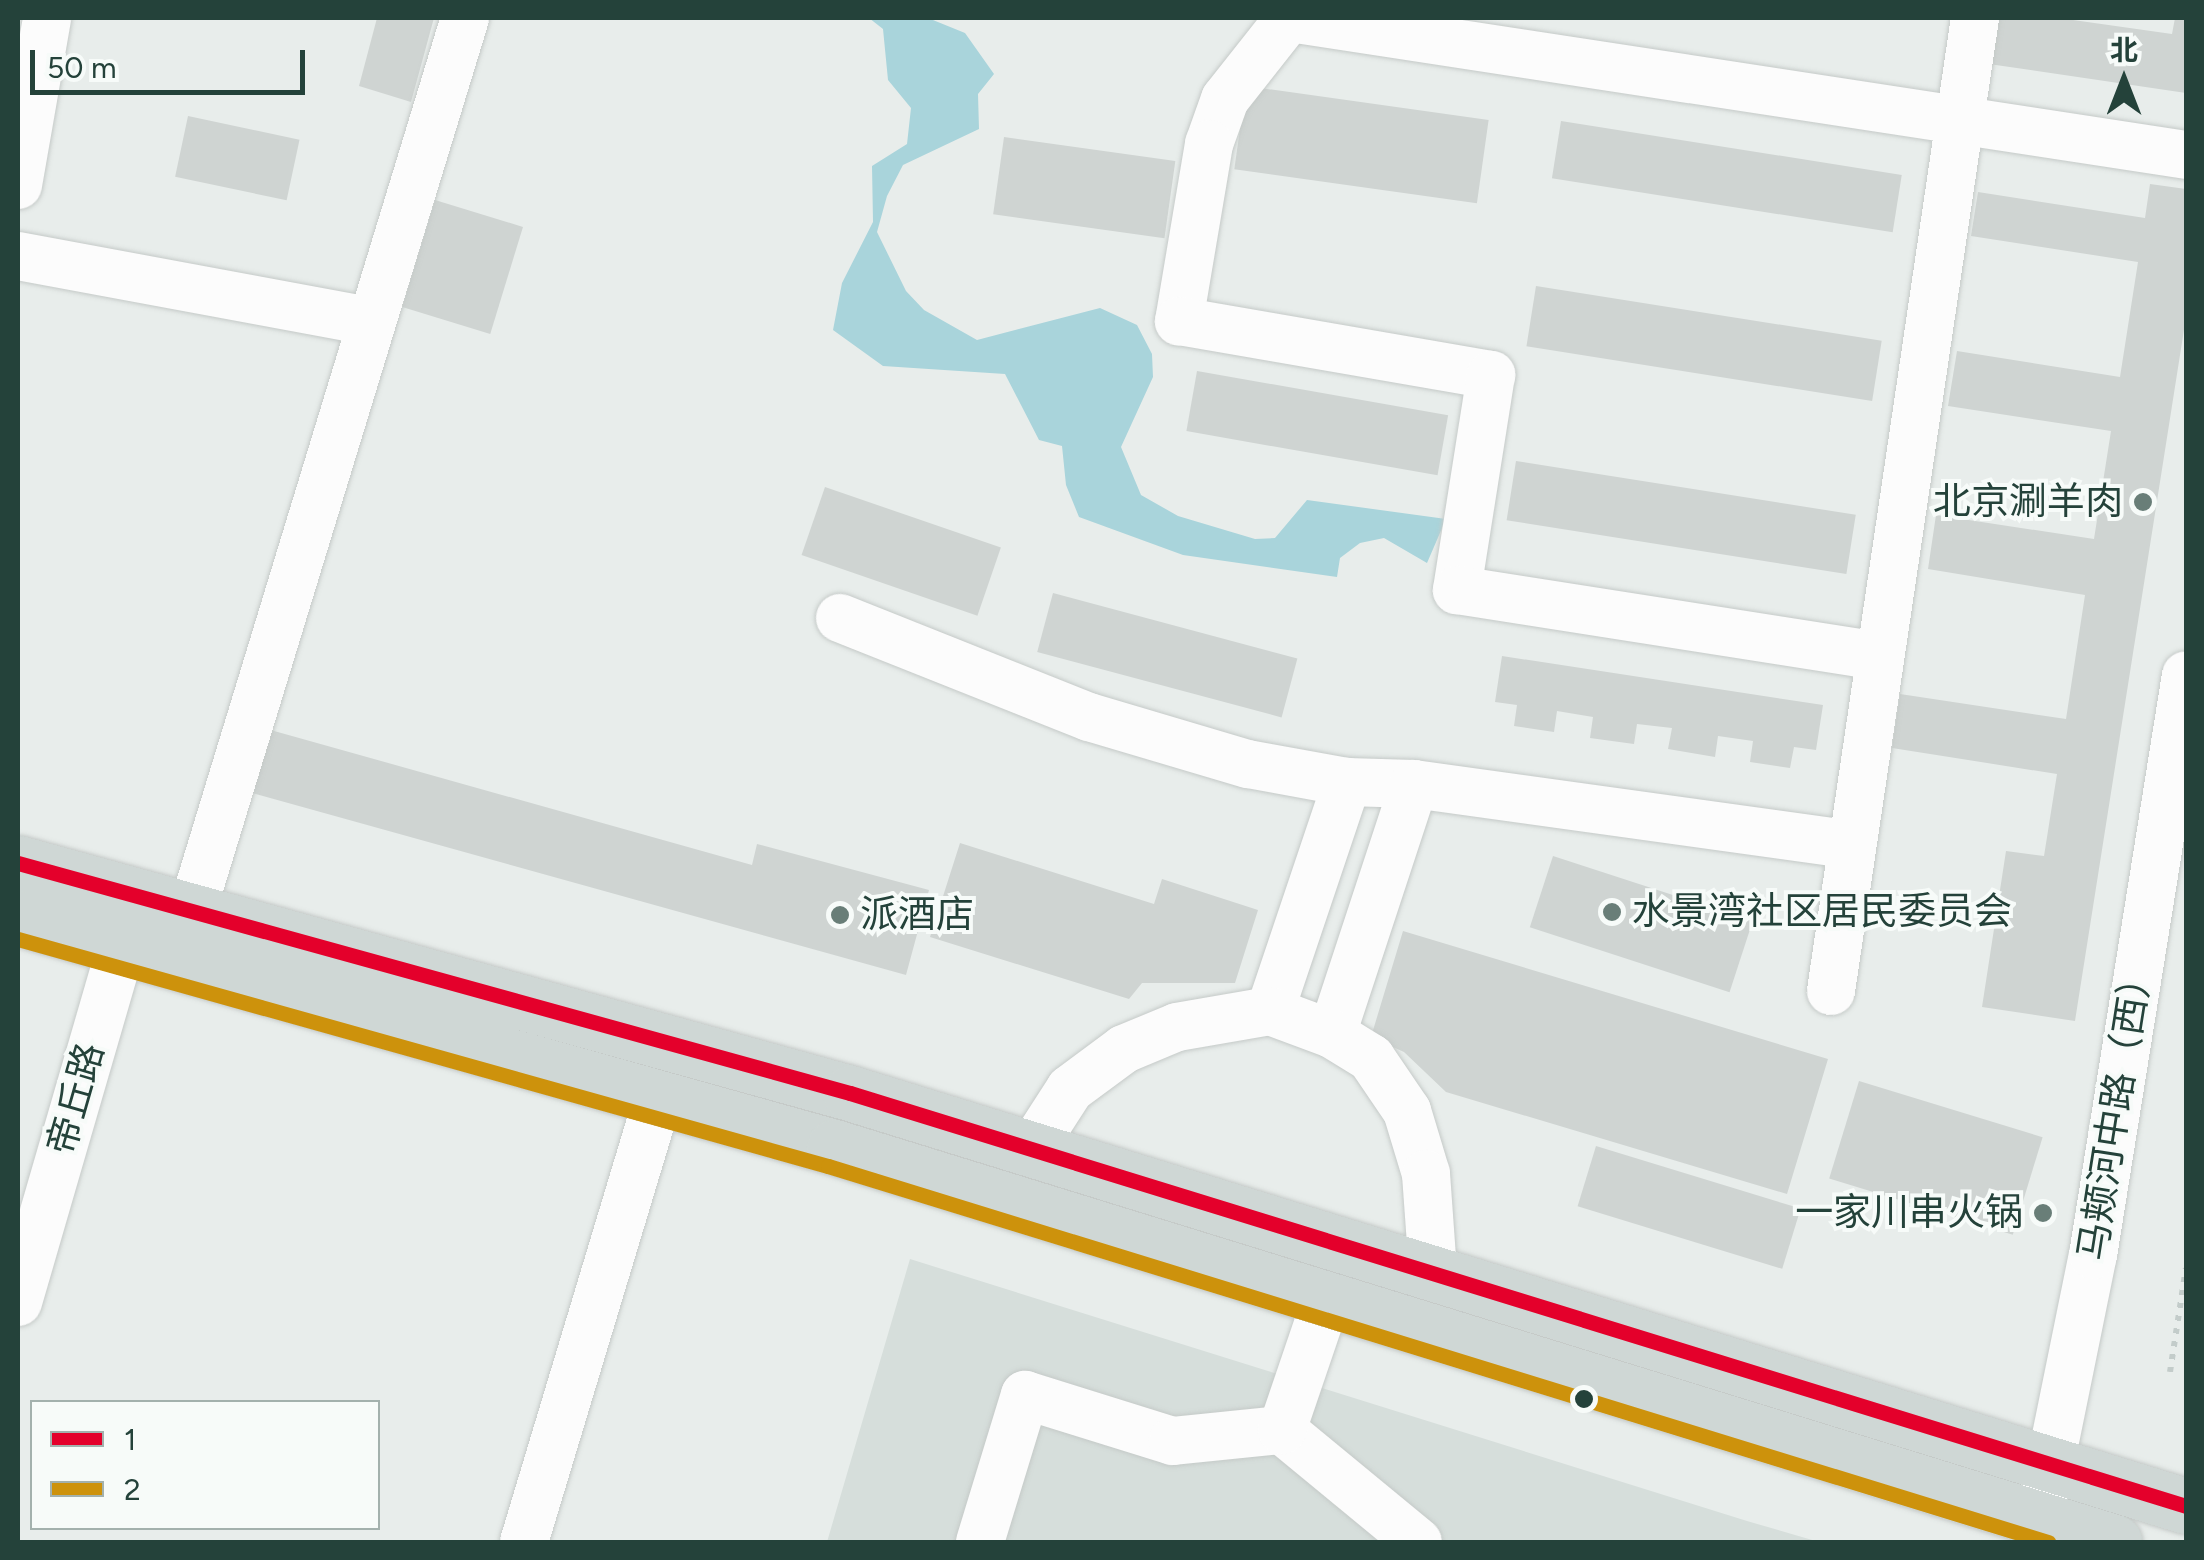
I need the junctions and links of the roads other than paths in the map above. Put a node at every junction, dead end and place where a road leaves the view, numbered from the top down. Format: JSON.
{"nodes":[{"id":1,"x":47,"y":18,"type":"edge"},
{"id":2,"x":465,"y":18,"type":"edge"},
{"id":3,"x":1290,"y":18,"type":"edge"},
{"id":4,"x":1975,"y":18,"type":"edge"},
{"id":5,"x":1959,"y":119,"type":"junction"},
{"id":6,"x":2186,"y":155,"type":"edge"},
{"id":7,"x":18,"y":184,"type":"edge"},
{"id":8,"x":18,"y":256,"type":"edge"},
{"id":9,"x":370,"y":321,"type":"junction"},
{"id":10,"x":840,"y":618,"type":"dead end"},
{"id":11,"x":1880,"y":656,"type":"junction"},
{"id":12,"x":2186,"y":675,"type":"edge"},
{"id":13,"x":1347,"y":782,"type":"junction"},
{"id":14,"x":1414,"y":784,"type":"junction"},
{"id":15,"x":1852,"y":844,"type":"junction"},
{"id":16,"x":18,"y":863,"type":"edge"},
{"id":17,"x":192,"y":911,"type":"junction"},
{"id":18,"x":18,"y":918,"type":"edge"},
{"id":19,"x":128,"y":921,"type":"junction"},
{"id":20,"x":1831,"y":991,"type":"dead end"},
{"id":21,"x":1270,"y":1011,"type":"junction"},
{"id":22,"x":1332,"y":1034,"type":"junction"},
{"id":23,"x":658,"y":1097,"type":"junction"},
{"id":24,"x":1032,"y":1148,"type":"junction"},
{"id":25,"x":1433,"y":1272,"type":"junction"},
{"id":26,"x":1327,"y":1298,"type":"junction"},
{"id":27,"x":18,"y":1302,"type":"edge"},
{"id":28,"x":1282,"y":1430,"type":"junction"},
{"id":29,"x":2067,"y":1468,"type":"junction"},
{"id":30,"x":2186,"y":1506,"type":"edge"},
{"id":31,"x":2067,"y":1533,"type":"edge"},
{"id":32,"x":524,"y":1542,"type":"edge"},
{"id":33,"x":980,"y":1542,"type":"edge"},
{"id":34,"x":1418,"y":1542,"type":"edge"}],
"edges":[{"from":1,"to":7,"type":"street"},
{"from":2,"to":9,"type":"street"},
{"from":3,"to":5,"type":"street"},
{"from":3,"to":11,"type":"street"},
{"from":4,"to":5,"type":"street"},
{"from":5,"to":6,"type":"street"},
{"from":5,"to":11,"type":"street"},
{"from":8,"to":9,"type":"street"},
{"from":9,"to":17,"type":"street"},
{"from":10,"to":13,"type":"street"},
{"from":11,"to":15,"type":"street"},
{"from":12,"to":29,"type":"street","name":"马颊河中路（西）"},
{"from":13,"to":14,"type":"street"},
{"from":13,"to":21,"type":"street"},
{"from":14,"to":15,"type":"street"},
{"from":14,"to":22,"type":"street"},
{"from":15,"to":20,"type":"street"},
{"from":16,"to":19,"type":"main road"},
{"from":17,"to":19,"type":"main road"},
{"from":17,"to":24,"type":"main road"},
{"from":18,"to":19,"type":"main road"},
{"from":19,"to":23,"type":"main road"},
{"from":19,"to":27,"type":"street","name":"帝丘路"},
{"from":21,"to":22,"type":"street"},
{"from":21,"to":24,"type":"street"},
{"from":22,"to":25,"type":"street"},
{"from":23,"to":26,"type":"main road"},
{"from":23,"to":32,"type":"street"},
{"from":24,"to":25,"type":"main road"},
{"from":25,"to":29,"type":"main road"},
{"from":26,"to":28,"type":"street"},
{"from":26,"to":31,"type":"main road"},
{"from":28,"to":33,"type":"street"},
{"from":28,"to":34,"type":"street"},
{"from":29,"to":30,"type":"main road"},
{"from":29,"to":31,"type":"street","name":"马颊河中路（西）"}]}
